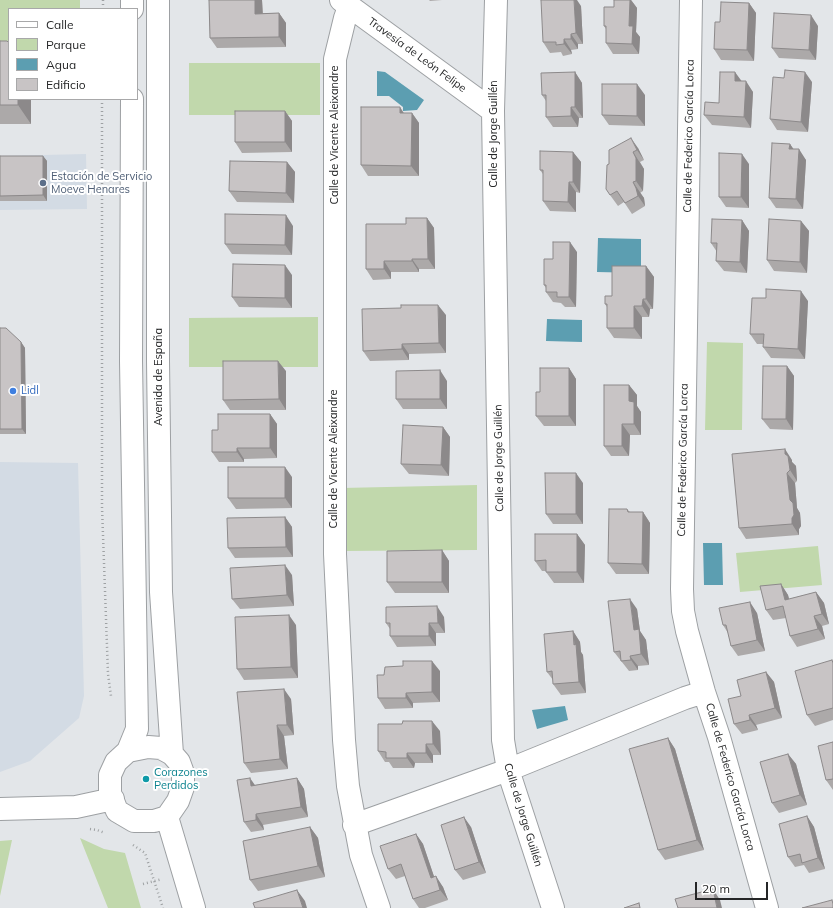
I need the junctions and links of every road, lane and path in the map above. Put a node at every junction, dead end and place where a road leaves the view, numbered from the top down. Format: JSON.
{"nodes":[{"id":1,"x":158,"y":0,"type":"edge"},
{"id":2,"x":496,"y":0,"type":"edge"},
{"id":3,"x":691,"y":0,"type":"edge"},
{"id":4,"x":345,"y":3,"type":"edge"},
{"id":5,"x":102,"y":100,"type":"edge"},
{"id":6,"x":132,"y":100,"type":"edge"},
{"id":7,"x":493,"y":111,"type":"junction"},
{"id":8,"x":704,"y":692,"type":"junction"},
{"id":9,"x":112,"y":703,"type":"dead end"},
{"id":10,"x":128,"y":751,"type":"junction"},
{"id":11,"x":172,"y":754,"type":"junction"},
{"id":12,"x":508,"y":770,"type":"junction"},
{"id":13,"x":112,"y":799,"type":"junction"},
{"id":14,"x":0,"y":809,"type":"edge"},
{"id":15,"x":167,"y":817,"type":"junction"},
{"id":16,"x":354,"y":825,"type":"junction"},
{"id":17,"x":129,"y":843,"type":"dead end"},
{"id":18,"x":163,"y":908,"type":"edge"},
{"id":19,"x":194,"y":908,"type":"edge"},
{"id":20,"x":379,"y":908,"type":"edge"},
{"id":21,"x":553,"y":908,"type":"edge"},
{"id":22,"x":767,"y":908,"type":"edge"}],
"edges":[{"from":1,"to":11,"type":"street","name":"Avenida de España"},
{"from":2,"to":7,"type":"street","name":"Calle de Jorge Guillén"},
{"from":3,"to":8,"type":"street","name":"Calle de Federico García Lorca"},
{"from":4,"to":7,"type":"street","name":"Travesía de León Felipe"},
{"from":4,"to":16,"type":"street","name":"Calle de Vicente Aleixandre"},
{"from":5,"to":9,"type":"path"},
{"from":6,"to":10,"type":"street"},
{"from":7,"to":12,"type":"street","name":"Calle de Jorge Guillén"},
{"from":8,"to":12,"type":"street"},
{"from":8,"to":22,"type":"street","name":"Calle de Federico García Lorca"},
{"from":10,"to":11,"type":"street"},
{"from":10,"to":13,"type":"street"},
{"from":11,"to":15,"type":"street"},
{"from":12,"to":16,"type":"street"},
{"from":12,"to":21,"type":"street","name":"Calle de Jorge Guillén"},
{"from":13,"to":14,"type":"street"},
{"from":13,"to":15,"type":"street"},
{"from":15,"to":19,"type":"street"},
{"from":16,"to":20,"type":"street","name":"Calle de Vicente Aleixandre"},
{"from":17,"to":18,"type":"path"}]}
